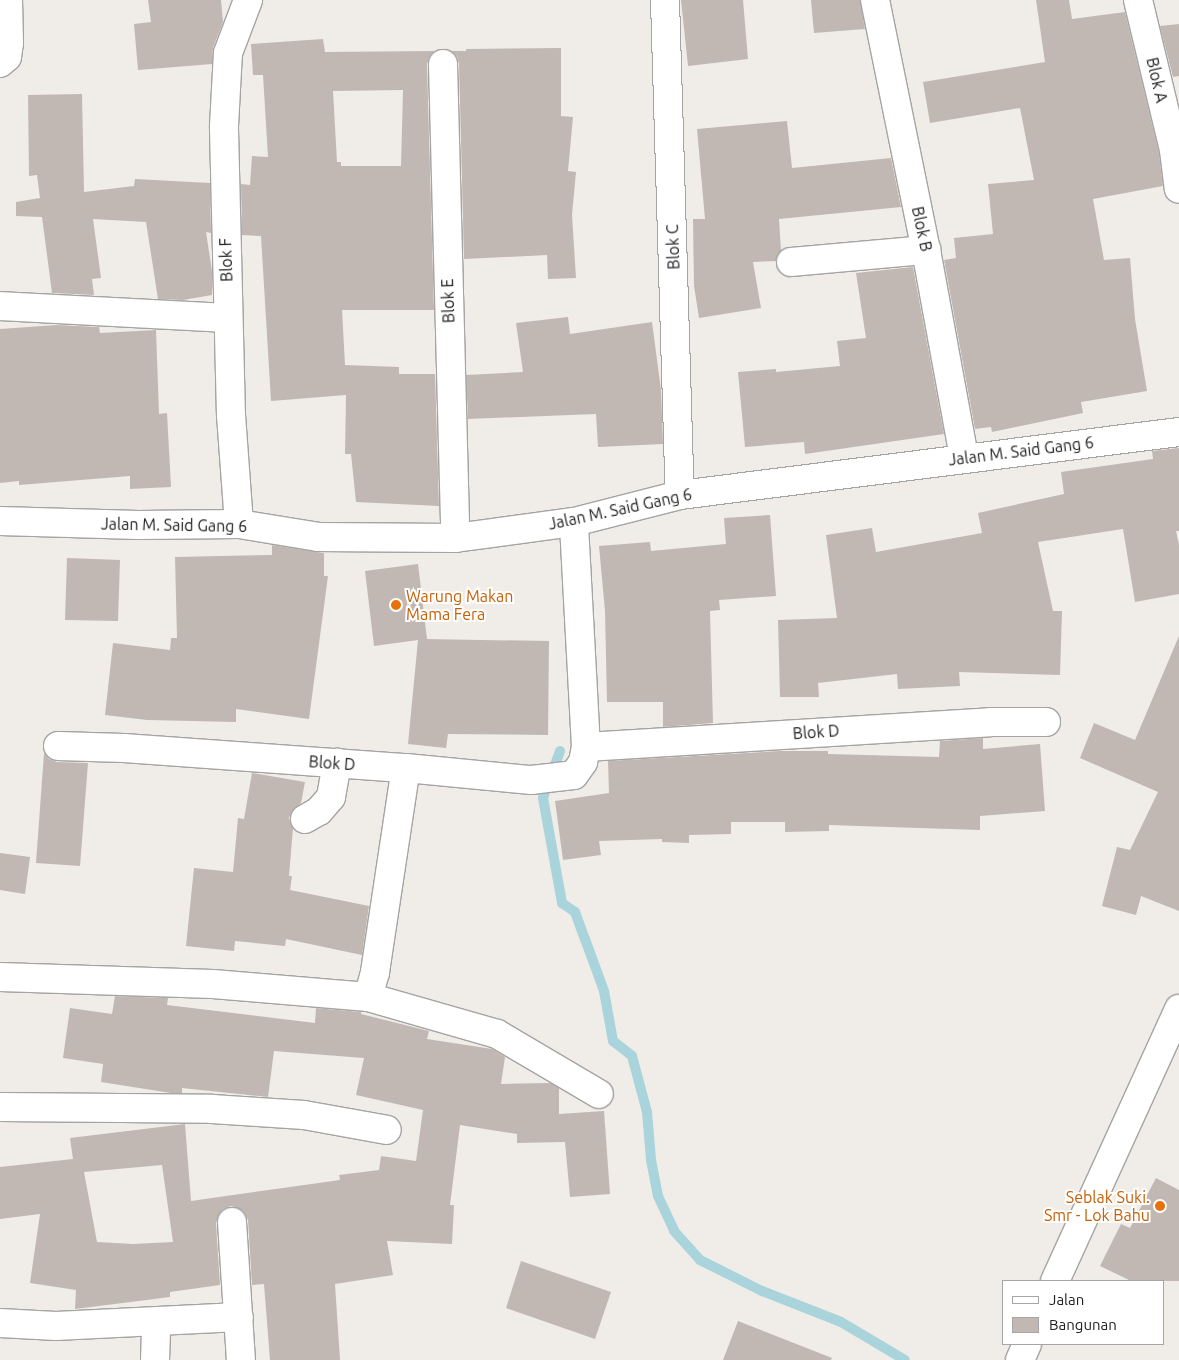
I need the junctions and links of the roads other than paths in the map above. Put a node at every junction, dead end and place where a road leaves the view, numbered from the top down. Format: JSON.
{"nodes":[{"id":1,"x":8,"y":0,"type":"edge"},
{"id":2,"x":248,"y":0,"type":"edge"},
{"id":3,"x":665,"y":0,"type":"edge"},
{"id":4,"x":875,"y":0,"type":"edge"},
{"id":5,"x":1138,"y":0,"type":"edge"},
{"id":6,"x":0,"y":63,"type":"edge"},
{"id":7,"x":443,"y":64,"type":"dead end"},
{"id":8,"x":1179,"y":189,"type":"edge"},
{"id":9,"x":926,"y":250,"type":"junction"},
{"id":10,"x":791,"y":262,"type":"dead end"},
{"id":11,"x":0,"y":306,"type":"edge"},
{"id":12,"x":228,"y":318,"type":"junction"},
{"id":13,"x":1179,"y":432,"type":"edge"},
{"id":14,"x":964,"y":458,"type":"junction"},
{"id":15,"x":680,"y":494,"type":"junction"},
{"id":16,"x":0,"y":521,"type":"edge"},
{"id":17,"x":574,"y":522,"type":"junction"},
{"id":18,"x":239,"y":524,"type":"junction"},
{"id":19,"x":455,"y":538,"type":"junction"},
{"id":20,"x":1046,"y":722,"type":"dead end"},
{"id":21,"x":58,"y":746,"type":"dead end"},
{"id":22,"x":586,"y":747,"type":"junction"},
{"id":23,"x":337,"y":763,"type":"junction"},
{"id":24,"x":406,"y":768,"type":"junction"},
{"id":25,"x":305,"y":819,"type":"dead end"},
{"id":26,"x":0,"y":977,"type":"edge"},
{"id":27,"x":368,"y":997,"type":"junction"},
{"id":28,"x":1179,"y":1009,"type":"edge"},
{"id":29,"x":599,"y":1094,"type":"dead end"},
{"id":30,"x":0,"y":1107,"type":"edge"},
{"id":31,"x":386,"y":1130,"type":"dead end"},
{"id":32,"x":232,"y":1222,"type":"dead end"},
{"id":33,"x":1055,"y":1280,"type":"edge"},
{"id":34,"x":239,"y":1318,"type":"junction"},
{"id":35,"x":156,"y":1322,"type":"junction"},
{"id":36,"x":0,"y":1323,"type":"edge"},
{"id":37,"x":1027,"y":1345,"type":"edge"},
{"id":38,"x":154,"y":1360,"type":"edge"},
{"id":39,"x":241,"y":1360,"type":"edge"},
{"id":40,"x":1020,"y":1360,"type":"edge"}],
"edges":[{"from":1,"to":6,"type":"street"},
{"from":2,"to":12,"type":"street","name":"Blok F"},
{"from":3,"to":15,"type":"street","name":"Blok C"},
{"from":4,"to":9,"type":"street","name":"Blok B"},
{"from":5,"to":8,"type":"street","name":"Blok A"},
{"from":7,"to":19,"type":"street","name":"Blok E"},
{"from":9,"to":10,"type":"street"},
{"from":9,"to":14,"type":"street","name":"Blok B"},
{"from":11,"to":12,"type":"street"},
{"from":12,"to":18,"type":"street","name":"Blok F"},
{"from":13,"to":14,"type":"street","name":"Jalan M. Said Gang 6"},
{"from":14,"to":15,"type":"street","name":"Jalan M. Said Gang 6"},
{"from":15,"to":17,"type":"street","name":"Jalan M. Said Gang 6"},
{"from":16,"to":18,"type":"street","name":"Jalan M. Said Gang 6"},
{"from":17,"to":19,"type":"street","name":"Jalan M. Said Gang 6"},
{"from":17,"to":22,"type":"street","name":"Blok D"},
{"from":18,"to":19,"type":"street","name":"Jalan M. Said Gang 6"},
{"from":20,"to":22,"type":"street","name":"Blok D"},
{"from":21,"to":23,"type":"street","name":"Blok D"},
{"from":22,"to":24,"type":"street","name":"Blok D"},
{"from":23,"to":24,"type":"street","name":"Blok D"},
{"from":23,"to":25,"type":"street"},
{"from":24,"to":27,"type":"street"},
{"from":26,"to":27,"type":"street"},
{"from":27,"to":29,"type":"street"},
{"from":28,"to":33,"type":"street"},
{"from":30,"to":31,"type":"street"},
{"from":32,"to":34,"type":"street"},
{"from":34,"to":35,"type":"street"},
{"from":34,"to":39,"type":"street"},
{"from":35,"to":36,"type":"street"},
{"from":35,"to":38,"type":"street"},
{"from":37,"to":40,"type":"street"}]}
